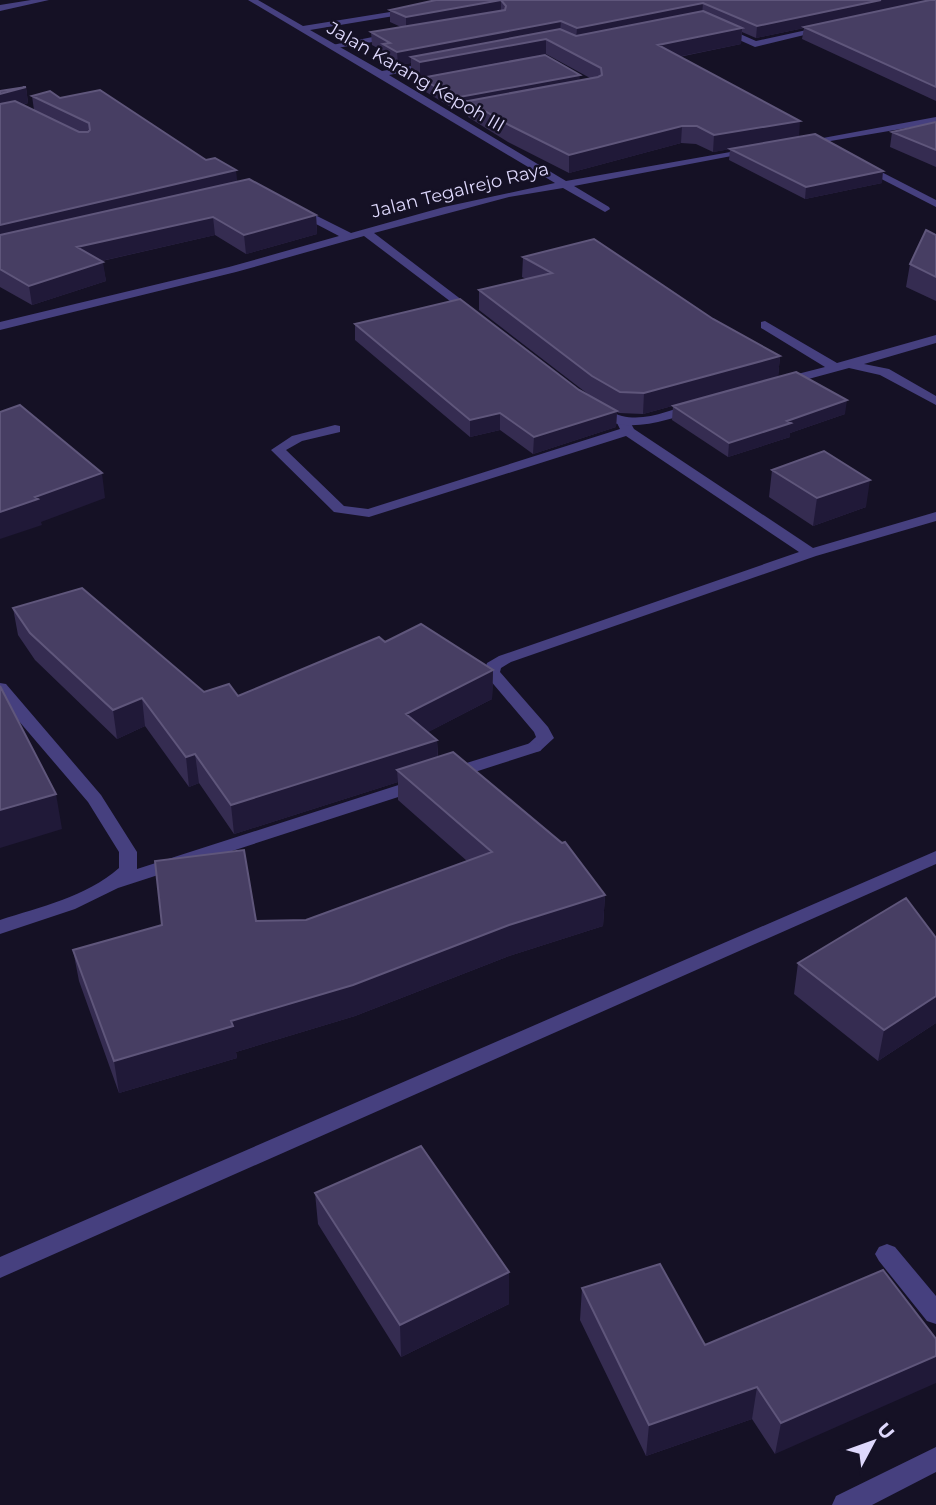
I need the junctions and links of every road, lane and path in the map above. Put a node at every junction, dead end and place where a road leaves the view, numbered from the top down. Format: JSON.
{"nodes":[{"id":1,"x":45,"y":0,"type":"edge"},
{"id":2,"x":252,"y":0,"type":"edge"},
{"id":3,"x":0,"y":8,"type":"edge"},
{"id":4,"x":420,"y":9,"type":"edge"},
{"id":5,"x":713,"y":26,"type":"edge"},
{"id":6,"x":832,"y":27,"type":"edge"},
{"id":7,"x":301,"y":29,"type":"junction"},
{"id":8,"x":410,"y":33,"type":"edge"},
{"id":9,"x":331,"y":46,"type":"junction"},
{"id":10,"x":445,"y":62,"type":"edge"},
{"id":11,"x":381,"y":74,"type":"junction"},
{"id":12,"x":416,"y":85,"type":"dead end"},
{"id":13,"x":403,"y":87,"type":"junction"},
{"id":14,"x":466,"y":113,"type":"edge"},
{"id":15,"x":452,"y":115,"type":"junction"},
{"id":16,"x":936,"y":120,"type":"edge"},
{"id":17,"x":815,"y":140,"type":"junction"},
{"id":18,"x":789,"y":145,"type":"edge"},
{"id":19,"x":827,"y":147,"type":"edge"},
{"id":20,"x":764,"y":149,"type":"edge"},
{"id":21,"x":852,"y":159,"type":"edge"},
{"id":22,"x":562,"y":184,"type":"junction"},
{"id":23,"x":936,"y":204,"type":"edge"},
{"id":24,"x":289,"y":206,"type":"edge"},
{"id":25,"x":604,"y":209,"type":"dead end"},
{"id":26,"x":365,"y":232,"type":"junction"},
{"id":27,"x":348,"y":236,"type":"junction"},
{"id":28,"x":765,"y":325,"type":"dead end"},
{"id":29,"x":0,"y":326,"type":"edge"},
{"id":30,"x":486,"y":326,"type":"edge"},
{"id":31,"x":936,"y":339,"type":"edge"},
{"id":32,"x":849,"y":364,"type":"junction"},
{"id":33,"x":834,"y":367,"type":"junction"},
{"id":34,"x":763,"y":387,"type":"edge"},
{"id":35,"x":936,"y":401,"type":"edge"},
{"id":36,"x":585,"y":402,"type":"edge"},
{"id":37,"x":710,"y":402,"type":"edge"},
{"id":38,"x":626,"y":427,"type":"junction"},
{"id":39,"x":335,"y":429,"type":"dead end"},
{"id":40,"x":936,"y":516,"type":"edge"},
{"id":41,"x":811,"y":553,"type":"junction"},
{"id":42,"x":0,"y":688,"type":"edge"},
{"id":43,"x":936,"y":857,"type":"edge"},
{"id":44,"x":117,"y":882,"type":"junction"},
{"id":45,"x":0,"y":927,"type":"edge"},
{"id":46,"x":887,"y":1254,"type":"dead end"},
{"id":47,"x":0,"y":1268,"type":"edge"},
{"id":48,"x":936,"y":1314,"type":"edge"},
{"id":49,"x":936,"y":1459,"type":"edge"},
{"id":50,"x":845,"y":1505,"type":"edge"}],
"edges":[{"from":1,"to":3,"type":"street"},
{"from":2,"to":7,"type":"street","name":"Jalan Karang Kepoh III"},
{"from":4,"to":7,"type":"street"},
{"from":5,"to":6,"type":"street"},
{"from":7,"to":9,"type":"street","name":"Jalan Karang Kepoh III"},
{"from":8,"to":9,"type":"street"},
{"from":9,"to":11,"type":"street","name":"Jalan Karang Kepoh III"},
{"from":10,"to":11,"type":"street"},
{"from":11,"to":13,"type":"street","name":"Jalan Karang Kepoh III"},
{"from":12,"to":13,"type":"street"},
{"from":13,"to":15,"type":"street","name":"Jalan Karang Kepoh III"},
{"from":14,"to":15,"type":"street"},
{"from":15,"to":22,"type":"street","name":"Jalan Karang Kepoh III"},
{"from":16,"to":17,"type":"street"},
{"from":17,"to":18,"type":"street"},
{"from":17,"to":19,"type":"street"},
{"from":20,"to":22,"type":"street","name":"Jalan Tegalrejo Raya"},
{"from":21,"to":23,"type":"street"},
{"from":22,"to":25,"type":"street","name":"Jalan Karang Kepoh III"},
{"from":22,"to":26,"type":"street","name":"Jalan Tegalrejo Raya"},
{"from":24,"to":27,"type":"street"},
{"from":26,"to":27,"type":"street","name":"Jalan Tegalrejo Raya"},
{"from":26,"to":30,"type":"street"},
{"from":27,"to":29,"type":"street","name":"Jalan Tegalrejo Raya"},
{"from":28,"to":33,"type":"street"},
{"from":31,"to":32,"type":"street"},
{"from":32,"to":33,"type":"street"},
{"from":32,"to":35,"type":"street"},
{"from":33,"to":34,"type":"street"},
{"from":36,"to":38,"type":"street"},
{"from":37,"to":38,"type":"street"},
{"from":38,"to":39,"type":"street"},
{"from":38,"to":41,"type":"street"},
{"from":40,"to":41,"type":"street"},
{"from":41,"to":44,"type":"street"},
{"from":42,"to":44,"type":"street"},
{"from":43,"to":47,"type":"street"},
{"from":44,"to":45,"type":"street"},
{"from":46,"to":48,"type":"street"},
{"from":49,"to":50,"type":"street"}]}
